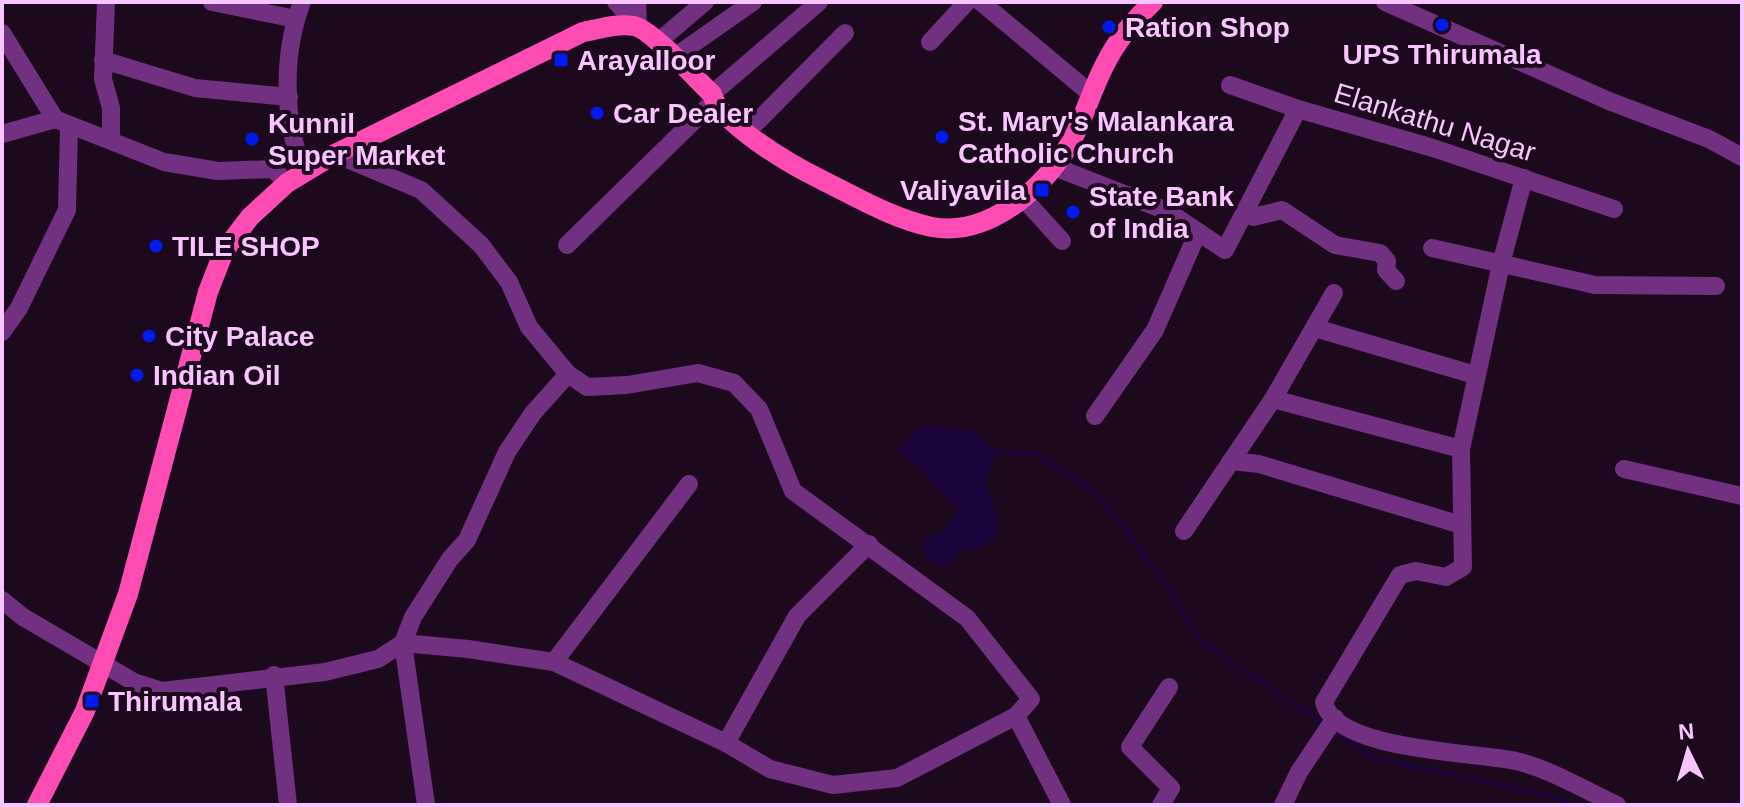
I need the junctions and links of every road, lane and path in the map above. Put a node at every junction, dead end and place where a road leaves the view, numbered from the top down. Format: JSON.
{"nodes":[{"id":1,"x":106,"y":2,"type":"edge"},
{"id":2,"x":212,"y":2,"type":"edge"},
{"id":3,"x":616,"y":2,"type":"edge"},
{"id":4,"x":637,"y":2,"type":"edge"},
{"id":5,"x":705,"y":2,"type":"edge"},
{"id":6,"x":753,"y":2,"type":"edge"},
{"id":7,"x":819,"y":2,"type":"edge"},
{"id":8,"x":967,"y":2,"type":"edge"},
{"id":9,"x":981,"y":2,"type":"edge"},
{"id":10,"x":1153,"y":2,"type":"edge"},
{"id":11,"x":1385,"y":2,"type":"edge"},
{"id":12,"x":235,"y":3,"type":"edge"},
{"id":13,"x":299,"y":10,"type":"edge"},
{"id":14,"x":638,"y":26,"type":"junction"},
{"id":15,"x":2,"y":33,"type":"edge"},
{"id":16,"x":845,"y":33,"type":"dead end"},
{"id":17,"x":659,"y":41,"type":"junction"},
{"id":18,"x":930,"y":42,"type":"dead end"},
{"id":19,"x":673,"y":58,"type":"junction"},
{"id":20,"x":103,"y":60,"type":"junction"},
{"id":21,"x":1230,"y":85,"type":"dead end"},
{"id":22,"x":1090,"y":93,"type":"junction"},
{"id":23,"x":289,"y":97,"type":"junction"},
{"id":24,"x":713,"y":97,"type":"junction"},
{"id":25,"x":1298,"y":109,"type":"junction"},
{"id":26,"x":62,"y":123,"type":"junction"},
{"id":27,"x":747,"y":132,"type":"junction"},
{"id":28,"x":2,"y":134,"type":"edge"},
{"id":29,"x":111,"y":139,"type":"junction"},
{"id":30,"x":335,"y":154,"type":"junction"},
{"id":31,"x":1742,"y":157,"type":"edge"},
{"id":32,"x":1055,"y":167,"type":"junction"},
{"id":33,"x":295,"y":178,"type":"junction"},
{"id":34,"x":1524,"y":178,"type":"junction"},
{"id":35,"x":1023,"y":198,"type":"junction"},
{"id":36,"x":1614,"y":209,"type":"dead end"},
{"id":37,"x":1246,"y":212,"type":"junction"},
{"id":38,"x":1198,"y":232,"type":"junction"},
{"id":39,"x":1062,"y":241,"type":"dead end"},
{"id":40,"x":567,"y":245,"type":"dead end"},
{"id":41,"x":1432,"y":248,"type":"dead end"},
{"id":42,"x":1501,"y":264,"type":"junction"},
{"id":43,"x":1396,"y":281,"type":"dead end"},
{"id":44,"x":1716,"y":286,"type":"dead end"},
{"id":45,"x":1334,"y":293,"type":"dead end"},
{"id":46,"x":11,"y":305,"type":"edge"},
{"id":47,"x":1315,"y":328,"type":"junction"},
{"id":48,"x":2,"y":332,"type":"edge"},
{"id":49,"x":568,"y":374,"type":"junction"},
{"id":50,"x":1475,"y":375,"type":"junction"},
{"id":51,"x":1273,"y":399,"type":"junction"},
{"id":52,"x":1095,"y":416,"type":"dead end"},
{"id":53,"x":1461,"y":449,"type":"junction"},
{"id":54,"x":1231,"y":461,"type":"junction"},
{"id":55,"x":1624,"y":469,"type":"dead end"},
{"id":56,"x":689,"y":484,"type":"dead end"},
{"id":57,"x":1742,"y":496,"type":"edge"},
{"id":58,"x":1461,"y":525,"type":"junction"},
{"id":59,"x":1184,"y":531,"type":"dead end"},
{"id":60,"x":869,"y":544,"type":"junction"},
{"id":61,"x":2,"y":600,"type":"edge"},
{"id":62,"x":403,"y":643,"type":"junction"},
{"id":63,"x":103,"y":662,"type":"junction"},
{"id":64,"x":554,"y":662,"type":"junction"},
{"id":65,"x":274,"y":675,"type":"junction"},
{"id":66,"x":1169,"y":687,"type":"dead end"},
{"id":67,"x":1016,"y":716,"type":"junction"},
{"id":68,"x":1335,"y":718,"type":"junction"},
{"id":69,"x":726,"y":743,"type":"junction"},
{"id":70,"x":37,"y":805,"type":"edge"},
{"id":71,"x":288,"y":805,"type":"edge"},
{"id":72,"x":426,"y":805,"type":"edge"},
{"id":73,"x":1062,"y":805,"type":"edge"},
{"id":74,"x":1161,"y":805,"type":"edge"},
{"id":75,"x":1283,"y":805,"type":"edge"},
{"id":76,"x":1617,"y":805,"type":"edge"}],
"edges":[{"from":1,"to":20,"type":"street"},
{"from":2,"to":12,"type":"street"},
{"from":3,"to":14,"type":"street"},
{"from":4,"to":14,"type":"street"},
{"from":5,"to":17,"type":"street"},
{"from":6,"to":19,"type":"street"},
{"from":7,"to":24,"type":"street"},
{"from":8,"to":18,"type":"street"},
{"from":9,"to":22,"type":"street"},
{"from":10,"to":22,"type":"main road"},
{"from":11,"to":31,"type":"street"},
{"from":12,"to":13,"type":"street"},
{"from":13,"to":23,"type":"street"},
{"from":14,"to":17,"type":"main road"},
{"from":14,"to":30,"type":"main road"},
{"from":15,"to":26,"type":"street"},
{"from":16,"to":27,"type":"street"},
{"from":17,"to":19,"type":"main road"},
{"from":19,"to":24,"type":"main road"},
{"from":20,"to":23,"type":"street"},
{"from":20,"to":29,"type":"street"},
{"from":21,"to":25,"type":"street"},
{"from":22,"to":32,"type":"main road"},
{"from":23,"to":33,"type":"street"},
{"from":24,"to":27,"type":"main road"},
{"from":24,"to":40,"type":"street"},
{"from":25,"to":34,"type":"street","name":"Elankathu Nagar"},
{"from":25,"to":37,"type":"street","name":"Elankathu Nagar"},
{"from":26,"to":28,"type":"street"},
{"from":26,"to":29,"type":"street"},
{"from":26,"to":46,"type":"street"},
{"from":27,"to":35,"type":"main road"},
{"from":29,"to":33,"type":"street"},
{"from":30,"to":33,"type":"main road"},
{"from":30,"to":49,"type":"street"},
{"from":32,"to":35,"type":"main road"},
{"from":32,"to":38,"type":"street","name":"Elankathu Nagar"},
{"from":33,"to":63,"type":"main road"},
{"from":34,"to":36,"type":"street","name":"Elankathu Nagar"},
{"from":34,"to":42,"type":"street"},
{"from":35,"to":39,"type":"street"},
{"from":37,"to":38,"type":"street","name":"Elankathu Nagar"},
{"from":37,"to":43,"type":"street"},
{"from":38,"to":52,"type":"street"},
{"from":41,"to":42,"type":"street"},
{"from":42,"to":44,"type":"street"},
{"from":42,"to":50,"type":"street"},
{"from":45,"to":47,"type":"street"},
{"from":46,"to":48,"type":"street"},
{"from":47,"to":50,"type":"street"},
{"from":47,"to":51,"type":"street"},
{"from":49,"to":60,"type":"street"},
{"from":49,"to":62,"type":"street"},
{"from":50,"to":53,"type":"street"},
{"from":51,"to":53,"type":"street"},
{"from":51,"to":54,"type":"street"},
{"from":53,"to":58,"type":"street"},
{"from":54,"to":58,"type":"street"},
{"from":54,"to":59,"type":"street"},
{"from":55,"to":57,"type":"street"},
{"from":56,"to":64,"type":"street"},
{"from":58,"to":68,"type":"street"},
{"from":60,"to":67,"type":"street"},
{"from":60,"to":69,"type":"street"},
{"from":61,"to":63,"type":"street"},
{"from":62,"to":64,"type":"street"},
{"from":62,"to":65,"type":"street"},
{"from":62,"to":72,"type":"street"},
{"from":63,"to":65,"type":"street"},
{"from":63,"to":70,"type":"main road"},
{"from":64,"to":69,"type":"street"},
{"from":65,"to":71,"type":"street"},
{"from":66,"to":74,"type":"street"},
{"from":67,"to":69,"type":"street"},
{"from":67,"to":73,"type":"street"},
{"from":68,"to":75,"type":"street"},
{"from":68,"to":76,"type":"street"}]}
